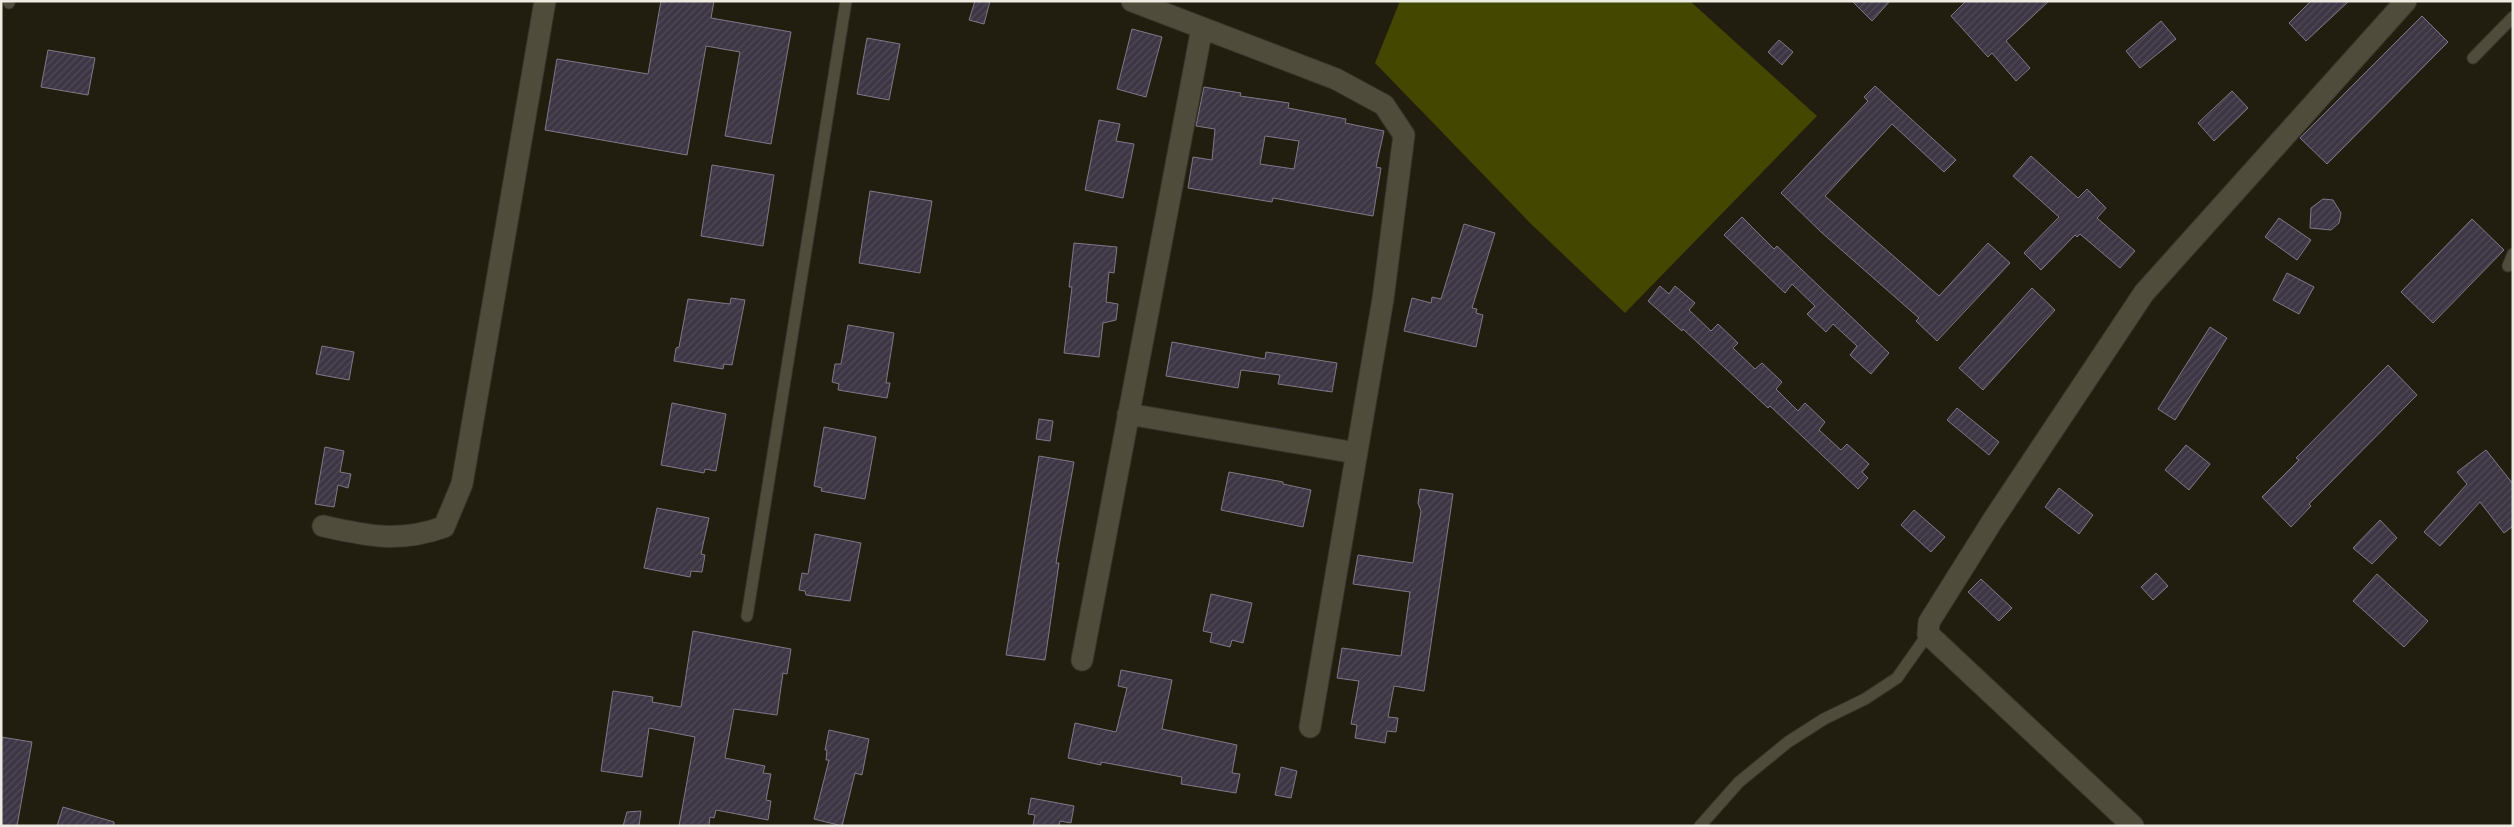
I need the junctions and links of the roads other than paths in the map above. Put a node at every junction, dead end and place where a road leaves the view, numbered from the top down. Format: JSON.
{"nodes":[{"id":1,"x":545,"y":1,"type":"edge"},
{"id":2,"x":846,"y":1,"type":"edge"},
{"id":3,"x":1132,"y":1,"type":"edge"},
{"id":4,"x":2406,"y":1,"type":"edge"},
{"id":5,"x":2513,"y":17,"type":"edge"},
{"id":6,"x":1202,"y":28,"type":"junction"},
{"id":7,"x":2472,"y":58,"type":"dead end"},
{"id":8,"x":2513,"y":254,"type":"edge"},
{"id":9,"x":2508,"y":266,"type":"dead end"},
{"id":10,"x":1128,"y":414,"type":"junction"},
{"id":11,"x":1356,"y":453,"type":"junction"},
{"id":12,"x":322,"y":526,"type":"dead end"},
{"id":13,"x":747,"y":616,"type":"dead end"},
{"id":14,"x":1928,"y":634,"type":"junction"},
{"id":15,"x":1082,"y":660,"type":"dead end"},
{"id":16,"x":1310,"y":728,"type":"dead end"},
{"id":17,"x":1700,"y":826,"type":"edge"},
{"id":18,"x":2133,"y":826,"type":"edge"}],
"edges":[{"from":1,"to":12,"type":"street"},
{"from":2,"to":13,"type":"lane"},
{"from":3,"to":6,"type":"street"},
{"from":4,"to":14,"type":"street"},
{"from":5,"to":7,"type":"lane"},
{"from":6,"to":10,"type":"street"},
{"from":6,"to":11,"type":"street"},
{"from":8,"to":9,"type":"lane"},
{"from":10,"to":11,"type":"street"},
{"from":10,"to":15,"type":"street"},
{"from":11,"to":16,"type":"street"},
{"from":14,"to":17,"type":"lane"},
{"from":14,"to":18,"type":"street"}]}
